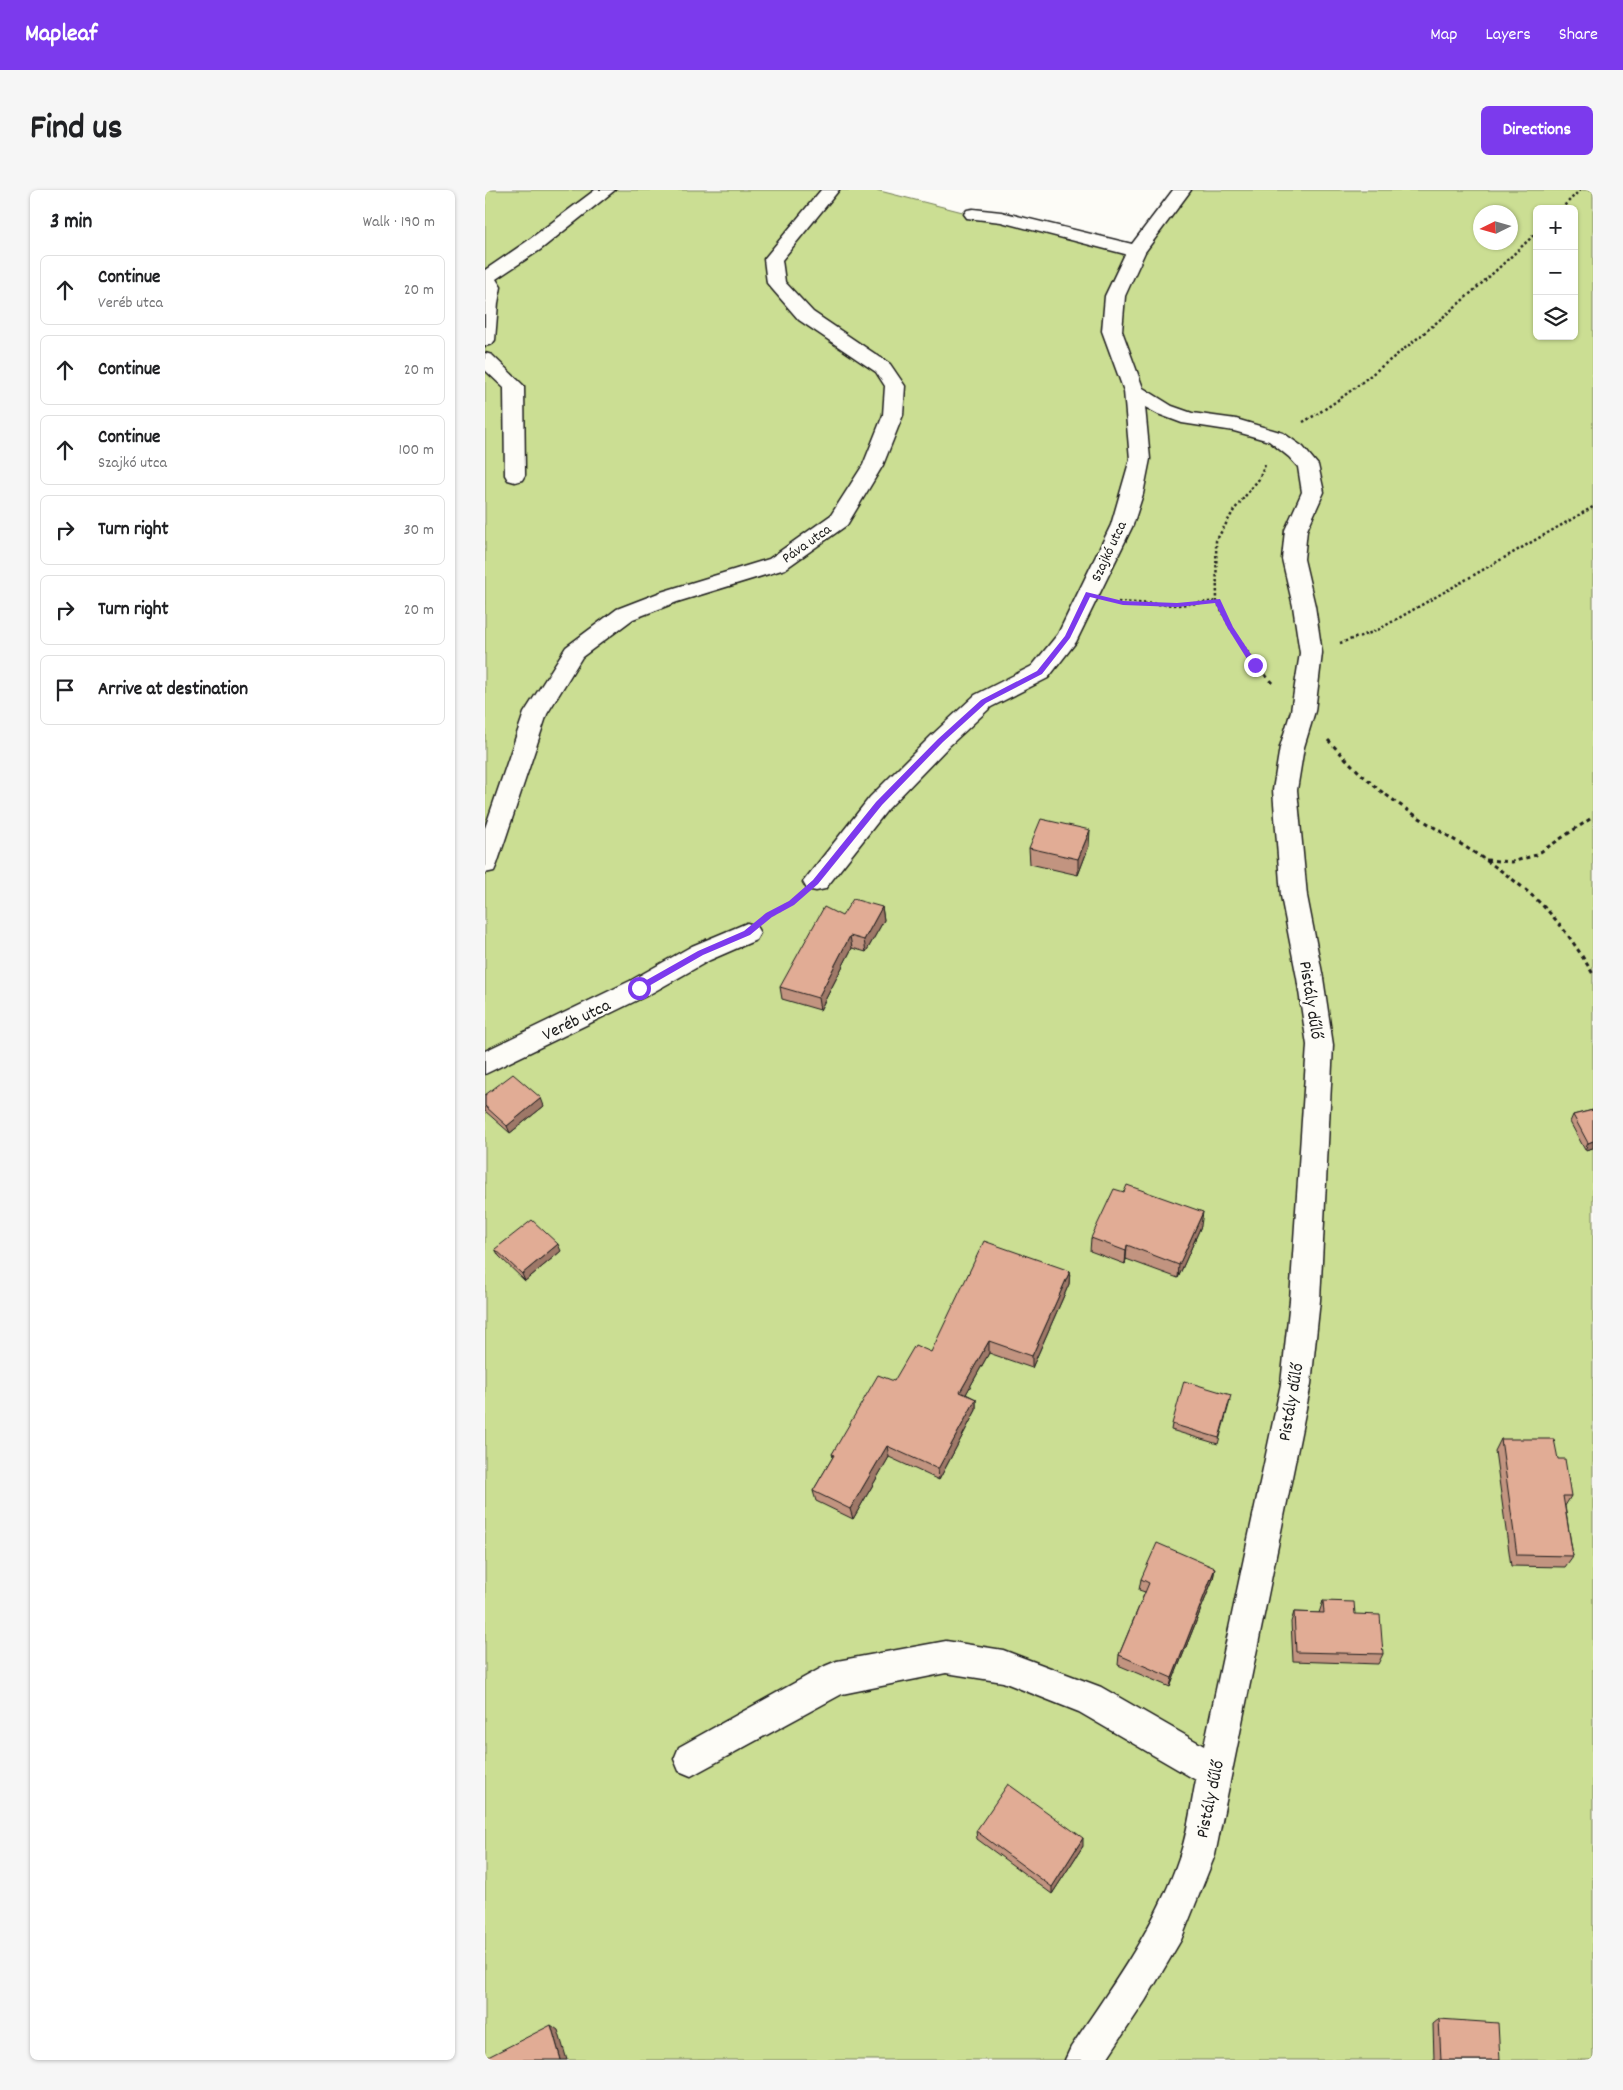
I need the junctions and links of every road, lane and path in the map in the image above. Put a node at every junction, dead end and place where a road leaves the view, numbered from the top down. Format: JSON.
{"nodes":[{"id":1,"x":606,"y":190,"type":"edge"},
{"id":2,"x":830,"y":190,"type":"edge"},
{"id":3,"x":1182,"y":190,"type":"edge"},
{"id":4,"x":1580,"y":190,"type":"edge"},
{"id":5,"x":1565,"y":205,"type":"edge"},
{"id":6,"x":973,"y":214,"type":"dead end"},
{"id":7,"x":1533,"y":236,"type":"edge"},
{"id":8,"x":1136,"y":251,"type":"junction"},
{"id":9,"x":485,"y":278,"type":"edge"},
{"id":10,"x":485,"y":340,"type":"edge"},
{"id":11,"x":485,"y":359,"type":"edge"},
{"id":12,"x":1134,"y":391,"type":"junction"},
{"id":13,"x":1276,"y":437,"type":"junction"},
{"id":14,"x":515,"y":475,"type":"dead end"},
{"id":15,"x":1593,"y":507,"type":"edge"},
{"id":16,"x":1088,"y":594,"type":"junction"},
{"id":17,"x":1217,"y":601,"type":"junction"},
{"id":18,"x":1311,"y":653,"type":"junction"},
{"id":19,"x":1303,"y":711,"type":"junction"},
{"id":20,"x":1593,"y":817,"type":"edge"},
{"id":21,"x":1485,"y":860,"type":"junction"},
{"id":22,"x":485,"y":864,"type":"edge"},
{"id":23,"x":816,"y":882,"type":"joint"},
{"id":24,"x":747,"y":933,"type":"joint"},
{"id":25,"x":1593,"y":974,"type":"edge"},
{"id":26,"x":485,"y":1063,"type":"edge"},
{"id":27,"x":691,"y":1759,"type":"dead end"},
{"id":28,"x":1215,"y":1772,"type":"junction"},
{"id":29,"x":1083,"y":2060,"type":"edge"}],
"edges":[{"from":1,"to":9,"type":"street"},
{"from":2,"to":22,"type":"street","name":"Páva utca"},
{"from":3,"to":8,"type":"street","name":"Szajkó utca"},
{"from":4,"to":5,"type":"path"},
{"from":6,"to":8,"type":"street"},
{"from":7,"to":13,"type":"path"},
{"from":8,"to":12,"type":"street","name":"Szajkó utca"},
{"from":9,"to":10,"type":"street"},
{"from":11,"to":14,"type":"street"},
{"from":12,"to":13,"type":"street","name":"Pistály dűlő"},
{"from":12,"to":16,"type":"street","name":"Szajkó utca"},
{"from":13,"to":17,"type":"path"},
{"from":13,"to":18,"type":"street","name":"Pistály dűlő"},
{"from":15,"to":18,"type":"path"},
{"from":16,"to":17,"type":"path"},
{"from":16,"to":23,"type":"street","name":"Szajkó utca"},
{"from":17,"to":19,"type":"path"},
{"from":18,"to":19,"type":"street","name":"Pistály dűlő"},
{"from":19,"to":21,"type":"path"},
{"from":19,"to":28,"type":"street","name":"Pistály dűlő"},
{"from":20,"to":21,"type":"path"},
{"from":21,"to":25,"type":"path"},
{"from":23,"to":24,"type":"path"},
{"from":24,"to":26,"type":"street","name":"Veréb utca"},
{"from":27,"to":28,"type":"street"},
{"from":28,"to":29,"type":"street","name":"Pistály dűlő"}]}
